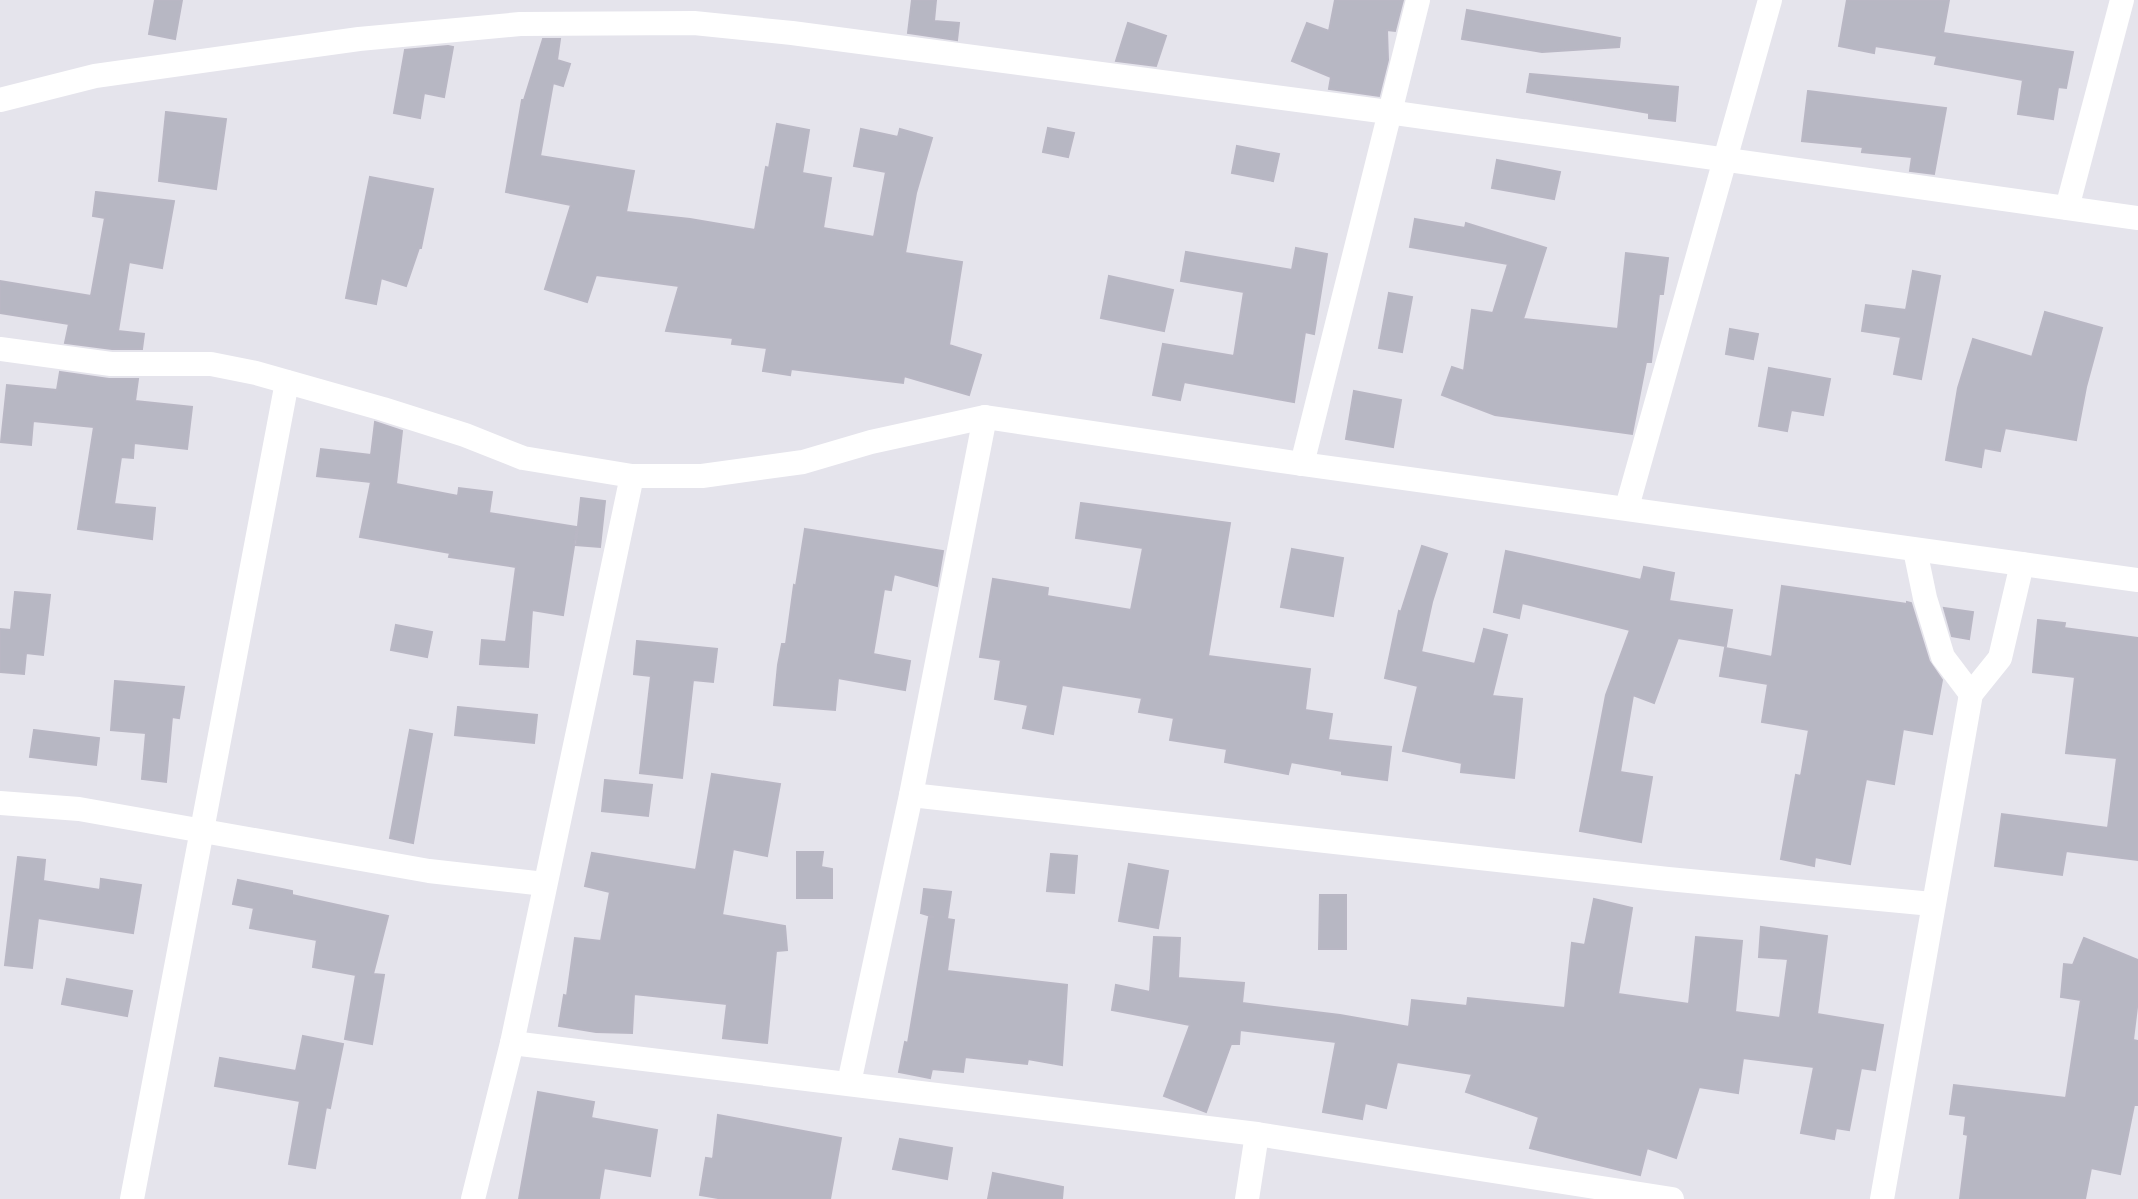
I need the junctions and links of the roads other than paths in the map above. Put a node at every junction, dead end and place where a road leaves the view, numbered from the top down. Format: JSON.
{"nodes":[{"id":1,"x":1418,"y":0,"type":"edge"},
{"id":2,"x":1770,"y":0,"type":"edge"},
{"id":3,"x":2122,"y":0,"type":"edge"},
{"id":4,"x":0,"y":100,"type":"edge"},
{"id":5,"x":1388,"y":112,"type":"junction"},
{"id":6,"x":1726,"y":160,"type":"junction"},
{"id":7,"x":2067,"y":208,"type":"junction"},
{"id":8,"x":2138,"y":218,"type":"edge"},
{"id":9,"x":0,"y":349,"type":"edge"},
{"id":10,"x":287,"y":382,"type":"junction"},
{"id":11,"x":985,"y":417,"type":"junction"},
{"id":12,"x":1302,"y":464,"type":"junction"},
{"id":13,"x":632,"y":476,"type":"junction"},
{"id":14,"x":1627,"y":507,"type":"junction"},
{"id":15,"x":1915,"y":550,"type":"junction"},
{"id":16,"x":2022,"y":564,"type":"junction"},
{"id":17,"x":2138,"y":580,"type":"edge"},
{"id":18,"x":1971,"y":694,"type":"junction"},
{"id":19,"x":911,"y":795,"type":"junction"},
{"id":20,"x":0,"y":803,"type":"edge"},
{"id":21,"x":201,"y":831,"type":"junction"},
{"id":22,"x":545,"y":884,"type":"junction"},
{"id":23,"x":1932,"y":904,"type":"junction"},
{"id":24,"x":512,"y":1043,"type":"junction"},
{"id":25,"x":849,"y":1083,"type":"junction"},
{"id":26,"x":1257,"y":1134,"type":"junction"},
{"id":27,"x":1530,"y":1188,"type":"edge"},
{"id":28,"x":132,"y":1199,"type":"edge"},
{"id":29,"x":473,"y":1199,"type":"edge"},
{"id":30,"x":1247,"y":1199,"type":"edge"},
{"id":31,"x":1672,"y":1199,"type":"edge"},
{"id":32,"x":1882,"y":1199,"type":"edge"}],
"edges":[{"from":1,"to":5,"type":"street"},
{"from":2,"to":6,"type":"street"},
{"from":3,"to":7,"type":"street"},
{"from":4,"to":5,"type":"street"},
{"from":5,"to":6,"type":"street"},
{"from":5,"to":12,"type":"street"},
{"from":6,"to":7,"type":"street"},
{"from":6,"to":14,"type":"street"},
{"from":7,"to":8,"type":"street"},
{"from":9,"to":10,"type":"street"},
{"from":10,"to":13,"type":"street"},
{"from":10,"to":21,"type":"street"},
{"from":11,"to":12,"type":"street"},
{"from":11,"to":13,"type":"street"},
{"from":11,"to":19,"type":"street"},
{"from":12,"to":14,"type":"street"},
{"from":13,"to":22,"type":"street"},
{"from":14,"to":15,"type":"street"},
{"from":15,"to":16,"type":"street"},
{"from":15,"to":18,"type":"street"},
{"from":16,"to":17,"type":"street"},
{"from":16,"to":18,"type":"street"},
{"from":18,"to":23,"type":"street"},
{"from":19,"to":23,"type":"street"},
{"from":19,"to":25,"type":"street"},
{"from":20,"to":21,"type":"street"},
{"from":21,"to":22,"type":"street"},
{"from":21,"to":28,"type":"street"},
{"from":22,"to":24,"type":"street"},
{"from":23,"to":32,"type":"street"},
{"from":24,"to":25,"type":"street"},
{"from":24,"to":29,"type":"street"},
{"from":25,"to":26,"type":"street"},
{"from":26,"to":27,"type":"street"},
{"from":26,"to":30,"type":"street"},
{"from":27,"to":31,"type":"street"}]}
